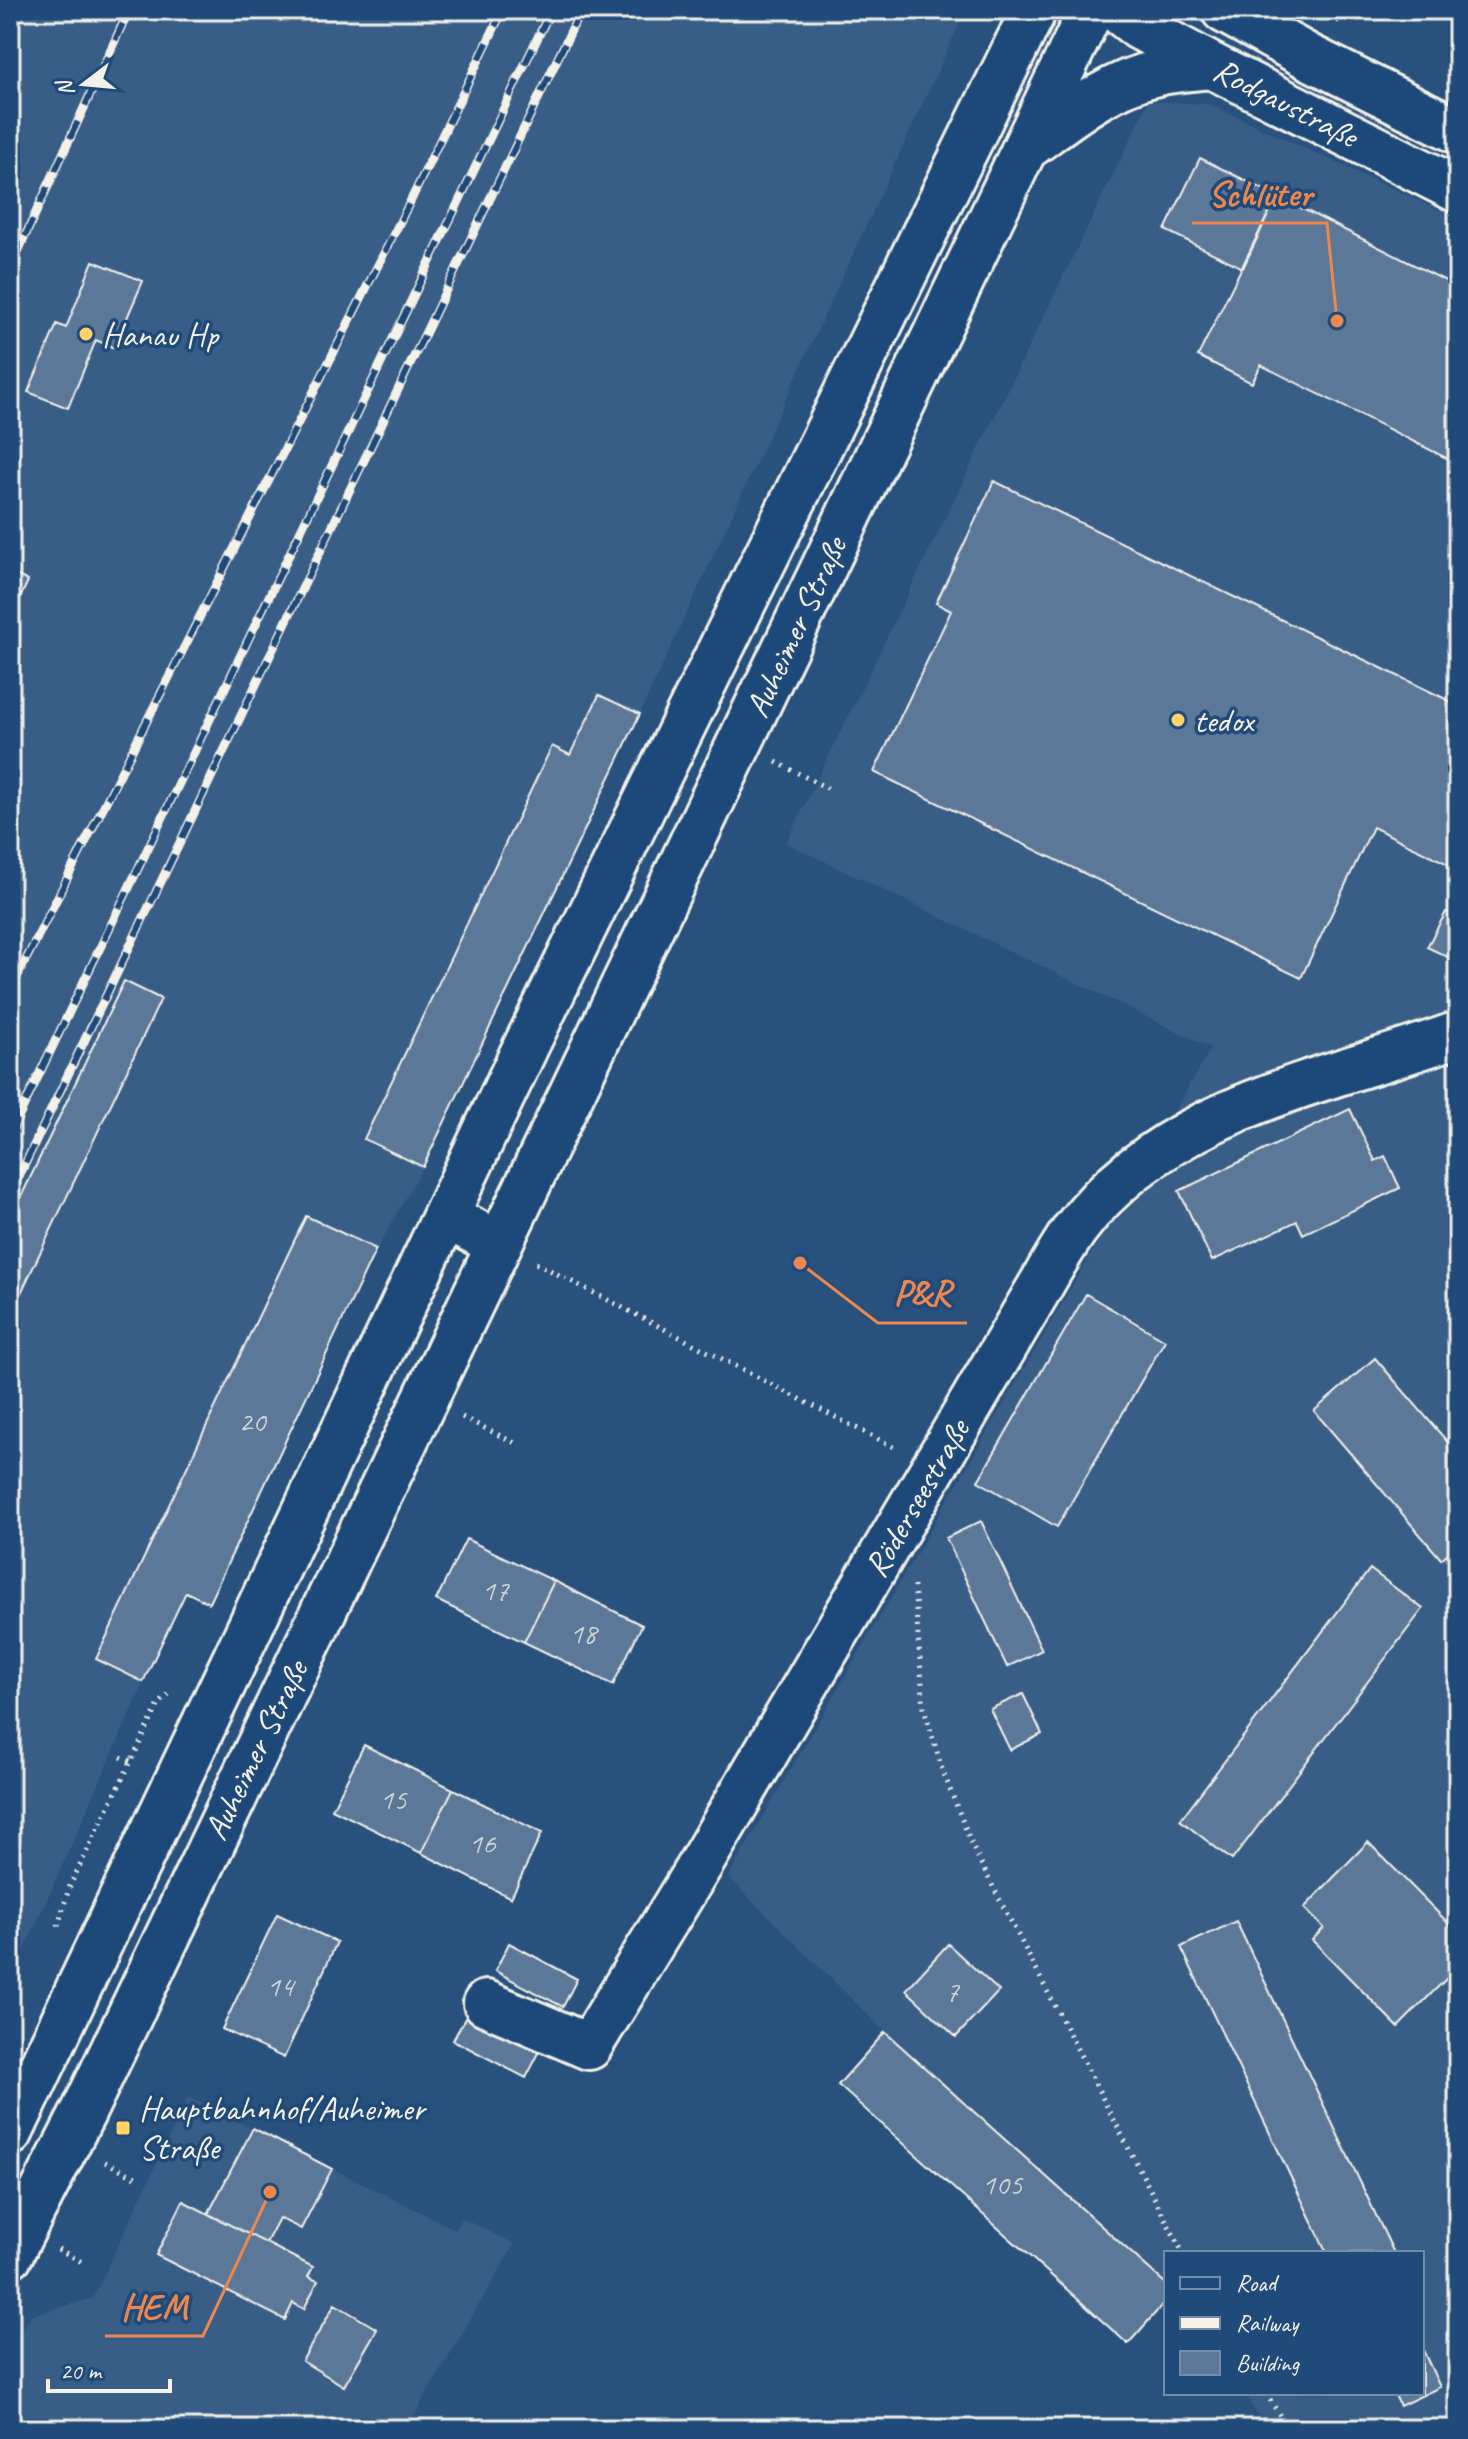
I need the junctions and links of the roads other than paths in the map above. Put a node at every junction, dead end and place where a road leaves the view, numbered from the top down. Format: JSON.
{"nodes":[{"id":1,"x":1091,"y":10,"type":"edge"},
{"id":2,"x":1117,"y":10,"type":"edge"},
{"id":3,"x":1226,"y":10,"type":"edge"},
{"id":4,"x":1037,"y":15,"type":"edge"},
{"id":5,"x":1212,"y":66,"type":"junction"},
{"id":6,"x":1458,"y":131,"type":"edge"},
{"id":7,"x":1022,"y":150,"type":"junction"},
{"id":8,"x":1458,"y":190,"type":"edge"},
{"id":9,"x":1458,"y":1034,"type":"edge"},
{"id":10,"x":446,"y":1216,"type":"junction"},
{"id":11,"x":498,"y":1244,"type":"junction"},
{"id":12,"x":486,"y":2003,"type":"dead end"},
{"id":13,"x":10,"y":2133,"type":"edge"},
{"id":14,"x":10,"y":2255,"type":"edge"}],
"edges":[{"from":1,"to":7,"type":"main road","name":"Auheimer Straße"},
{"from":2,"to":5,"type":"main road","name":"Rodgaustraße"},
{"from":3,"to":6,"type":"main road","name":"Rodgaustraße"},
{"from":4,"to":10,"type":"main road","name":"Auheimer Straße"},
{"from":5,"to":7,"type":"main road"},
{"from":5,"to":8,"type":"main road","name":"Rodgaustraße"},
{"from":7,"to":11,"type":"main road","name":"Auheimer Straße"},
{"from":9,"to":12,"type":"main road","name":"Röderseestraße"},
{"from":10,"to":11,"type":"main road"},
{"from":10,"to":13,"type":"main road","name":"Auheimer Straße"},
{"from":11,"to":14,"type":"main road","name":"Auheimer Straße"}]}
